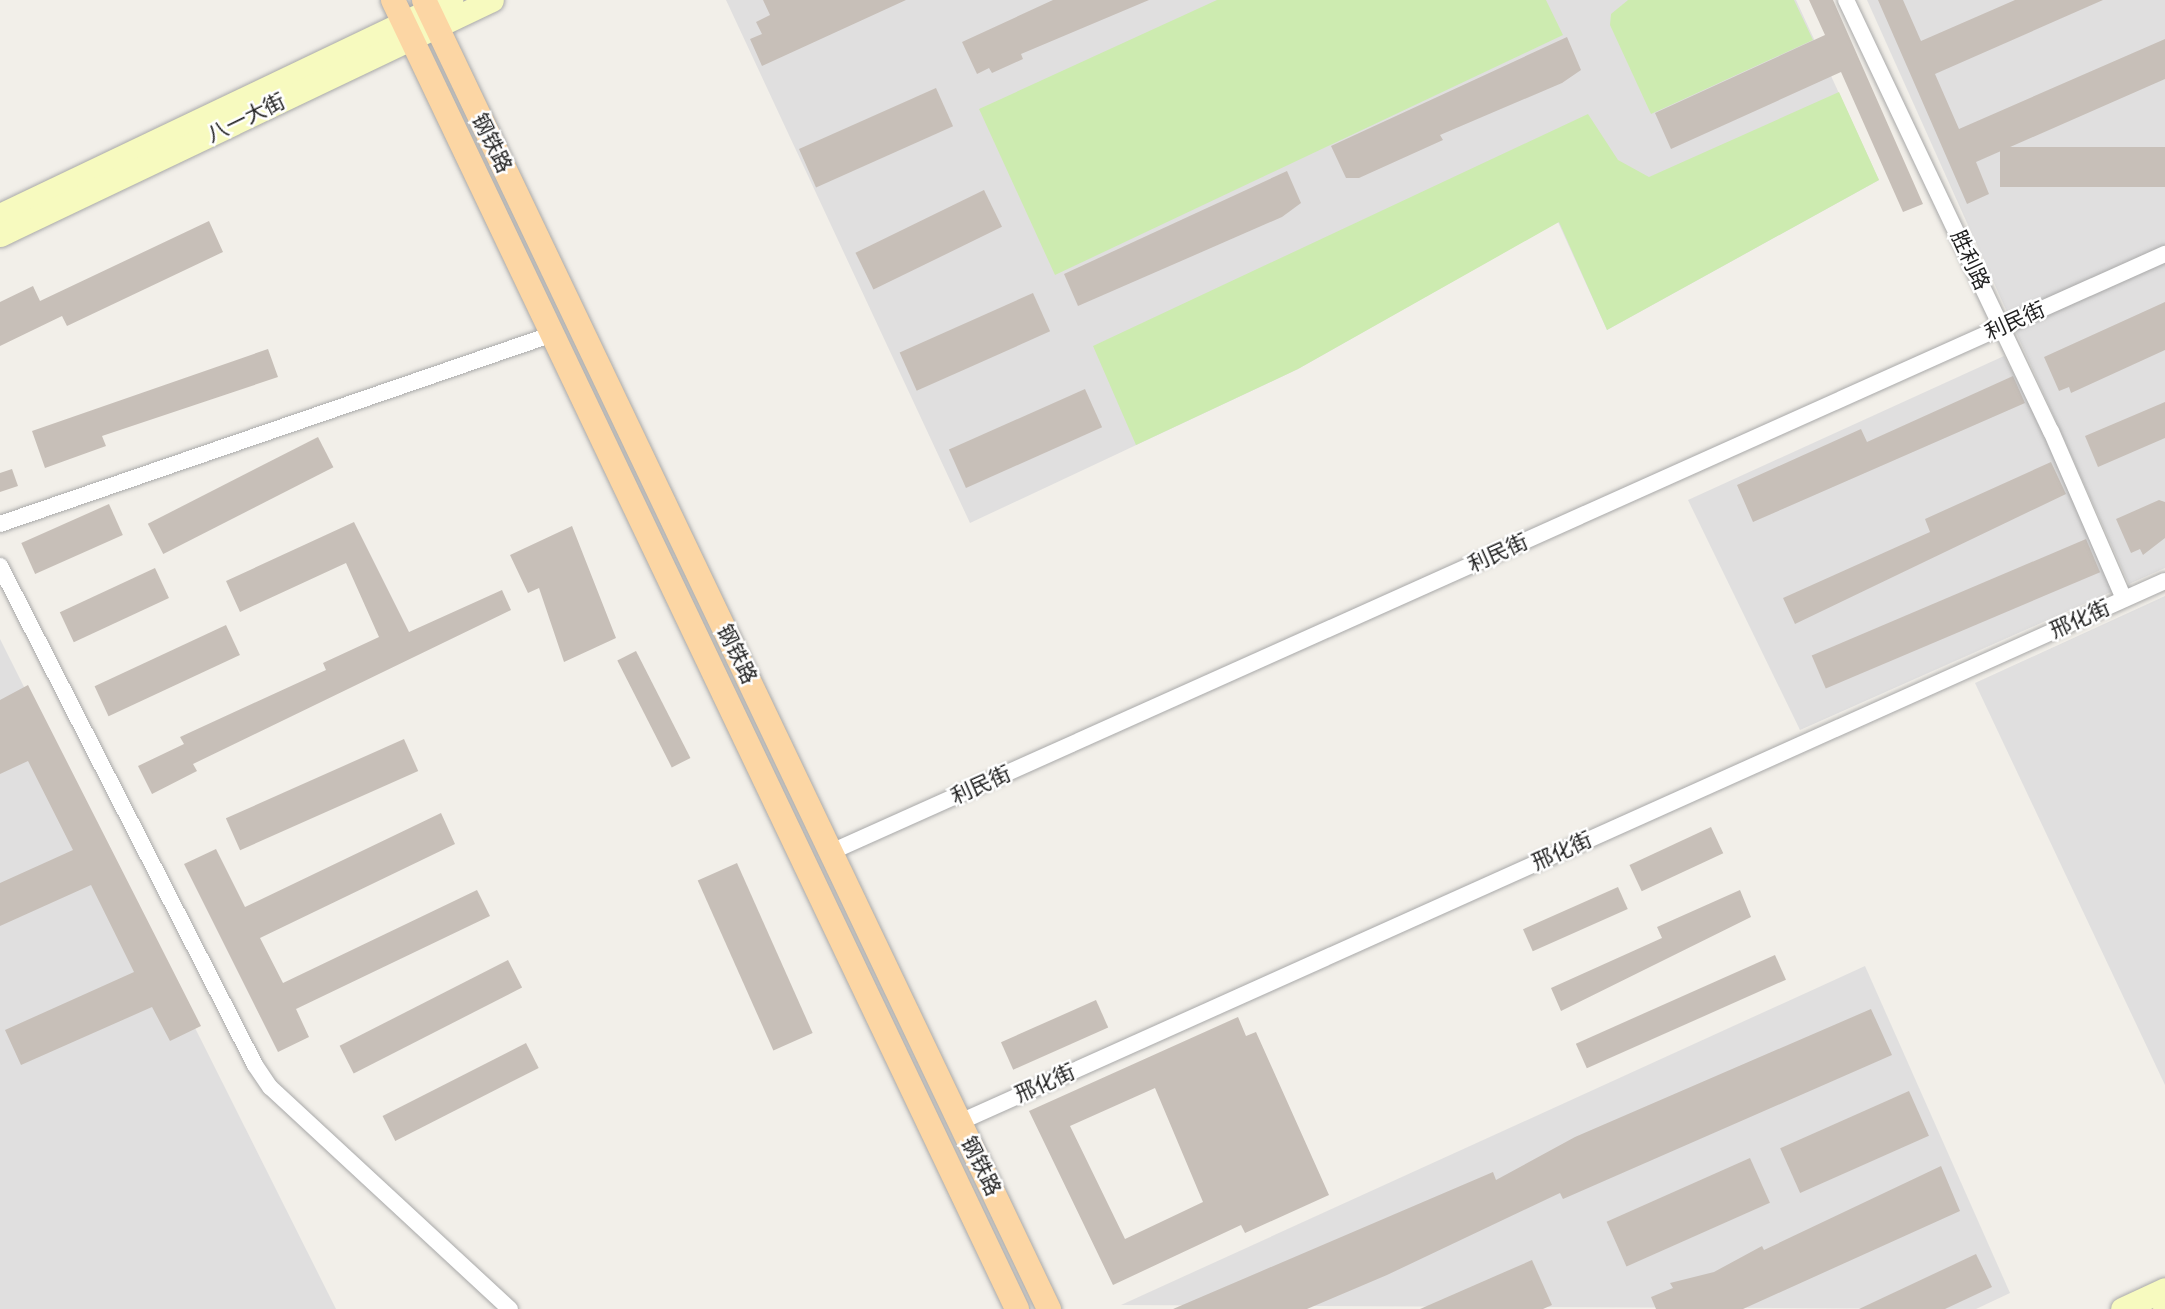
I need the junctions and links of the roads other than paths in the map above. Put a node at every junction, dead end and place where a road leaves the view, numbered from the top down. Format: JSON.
{"nodes":[{"id":1,"x":393,"y":0,"type":"edge"},
{"id":2,"x":492,"y":0,"type":"edge"},
{"id":3,"x":1846,"y":0,"type":"edge"},
{"id":4,"x":435,"y":9,"type":"edge"},
{"id":5,"x":407,"y":31,"type":"junction"},
{"id":6,"x":0,"y":215,"type":"edge"},
{"id":7,"x":0,"y":235,"type":"edge"},
{"id":8,"x":2165,"y":254,"type":"edge"},
{"id":9,"x":2001,"y":327,"type":"junction"},
{"id":10,"x":552,"y":334,"type":"junction"},
{"id":11,"x":0,"y":524,"type":"edge"},
{"id":12,"x":0,"y":566,"type":"edge"},
{"id":13,"x":2165,"y":581,"type":"edge"},
{"id":14,"x":2124,"y":599,"type":"junction"},
{"id":15,"x":831,"y":852,"type":"junction"},
{"id":16,"x":960,"y":1122,"type":"junction"},
{"id":17,"x":2165,"y":1289,"type":"edge"},
{"id":18,"x":510,"y":1309,"type":"edge"},
{"id":19,"x":1017,"y":1309,"type":"edge"},
{"id":20,"x":1049,"y":1309,"type":"edge"},
{"id":21,"x":2122,"y":1309,"type":"edge"}],
"edges":[{"from":1,"to":5,"type":"main road","name":"钢铁路"},
{"from":2,"to":4,"type":"street","name":"八一大街"},
{"from":3,"to":9,"type":"street","name":"胜利路"},
{"from":4,"to":5,"type":"street","name":"八一大街"},
{"from":4,"to":15,"type":"main road","name":"钢铁路"},
{"from":5,"to":6,"type":"street","name":"八一大街"},
{"from":5,"to":7,"type":"street","name":"八一大街"},
{"from":5,"to":10,"type":"main road","name":"钢铁路"},
{"from":8,"to":9,"type":"street","name":"利民街"},
{"from":9,"to":14,"type":"street","name":"胜利路"},
{"from":9,"to":15,"type":"street","name":"利民街"},
{"from":10,"to":11,"type":"street"},
{"from":10,"to":19,"type":"main road","name":"钢铁路"},
{"from":12,"to":18,"type":"street"},
{"from":13,"to":14,"type":"street","name":"邢化街"},
{"from":14,"to":16,"type":"street","name":"邢化街"},
{"from":15,"to":16,"type":"main road","name":"钢铁路"},
{"from":16,"to":20,"type":"main road","name":"钢铁路"},
{"from":17,"to":21,"type":"street"}]}
